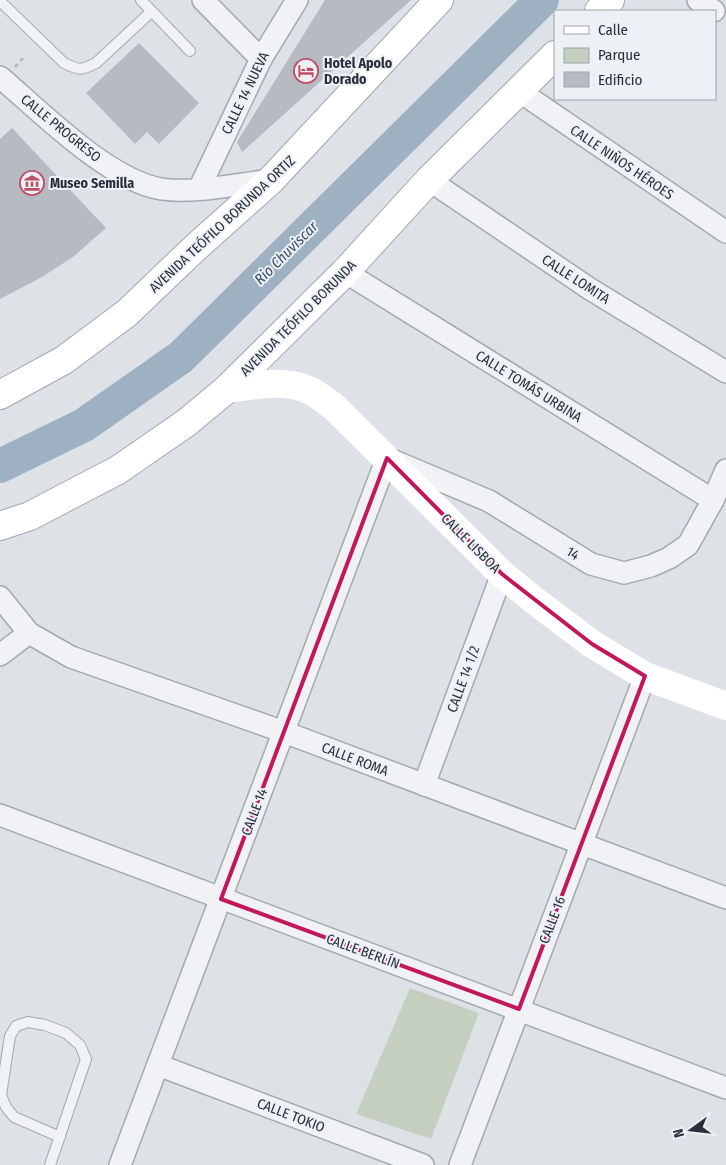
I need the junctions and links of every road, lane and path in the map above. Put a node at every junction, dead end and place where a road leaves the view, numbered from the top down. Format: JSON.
{"nodes":[{"id":1,"x":141,"y":0,"type":"edge"},
{"id":2,"x":203,"y":0,"type":"edge"},
{"id":3,"x":297,"y":0,"type":"edge"},
{"id":4,"x":439,"y":0,"type":"edge"},
{"id":5,"x":610,"y":0,"type":"edge"},
{"id":6,"x":698,"y":0,"type":"edge"},
{"id":7,"x":0,"y":2,"type":"edge"},
{"id":8,"x":600,"y":10,"type":"edge"},
{"id":9,"x":711,"y":10,"type":"edge"},
{"id":10,"x":151,"y":12,"type":"junction"},
{"id":11,"x":190,"y":51,"type":"dead end"},
{"id":12,"x":554,"y":57,"type":"edge"},
{"id":13,"x":260,"y":59,"type":"junction"},
{"id":14,"x":0,"y":77,"type":"edge"},
{"id":15,"x":519,"y":92,"type":"junction"},
{"id":16,"x":271,"y":180,"type":"junction"},
{"id":17,"x":429,"y":180,"type":"junction"},
{"id":18,"x":199,"y":189,"type":"junction"},
{"id":19,"x":726,"y":232,"type":"edge"},
{"id":20,"x":344,"y":272,"type":"junction"},
{"id":21,"x":726,"y":372,"type":"edge"},
{"id":22,"x":228,"y":389,"type":"junction"},
{"id":23,"x":0,"y":395,"type":"edge"},
{"id":24,"x":387,"y":458,"type":"junction"},
{"id":25,"x":726,"y":470,"type":"edge"},
{"id":26,"x":713,"y":500,"type":"junction"},
{"id":27,"x":0,"y":526,"type":"edge"},
{"id":28,"x":502,"y":574,"type":"junction"},
{"id":29,"x":0,"y":597,"type":"edge"},
{"id":30,"x":29,"y":633,"type":"junction"},
{"id":31,"x":0,"y":655,"type":"edge"},
{"id":32,"x":645,"y":676,"type":"junction"},
{"id":33,"x":726,"y":706,"type":"edge"},
{"id":34,"x":284,"y":732,"type":"junction"},
{"id":35,"x":424,"y":785,"type":"junction"},
{"id":36,"x":0,"y":815,"type":"edge"},
{"id":37,"x":582,"y":844,"type":"junction"},
{"id":38,"x":726,"y":898,"type":"edge"},
{"id":39,"x":221,"y":899,"type":"junction"},
{"id":40,"x":520,"y":1009,"type":"junction"},
{"id":41,"x":158,"y":1065,"type":"junction"},
{"id":42,"x":726,"y":1088,"type":"edge"},
{"id":43,"x":60,"y":1137,"type":"junction"},
{"id":44,"x":50,"y":1165,"type":"edge"},
{"id":45,"x":120,"y":1165,"type":"edge"},
{"id":46,"x":423,"y":1165,"type":"edge"},
{"id":47,"x":460,"y":1165,"type":"edge"}],
"edges":[{"from":1,"to":10,"type":"lane"},
{"from":2,"to":13,"type":"street"},
{"from":3,"to":13,"type":"street","name":"CALLE 14 NUEVA"},
{"from":4,"to":16,"type":"main road","name":"AVENIDA TEÓFILO BORUNDA ORTIZ"},
{"from":5,"to":8,"type":"main road"},
{"from":6,"to":9,"type":"street"},
{"from":7,"to":10,"type":"lane"},
{"from":10,"to":11,"type":"lane"},
{"from":12,"to":15,"type":"main road","name":"AVENIDA TEÓFILO BORUNDA"},
{"from":13,"to":18,"type":"street","name":"CALLE 14 NUEVA"},
{"from":14,"to":18,"type":"street","name":"CALLE PROGRESO"},
{"from":15,"to":17,"type":"main road","name":"AVENIDA TEÓFILO BORUNDA"},
{"from":15,"to":19,"type":"street","name":"CALLE NIÑOS HÉROES"},
{"from":16,"to":18,"type":"street","name":"CALLE PROGRESO"},
{"from":16,"to":23,"type":"main road","name":"AVENIDA TEÓFILO BORUNDA ORTIZ"},
{"from":17,"to":20,"type":"main road","name":"AVENIDA TEÓFILO BORUNDA"},
{"from":17,"to":21,"type":"street","name":"CALLE LOMITA"},
{"from":20,"to":22,"type":"main road","name":"AVENIDA TEÓFILO BORUNDA"},
{"from":20,"to":26,"type":"street","name":"CALLE TOMÁS URBINA"},
{"from":22,"to":24,"type":"main road","name":"CALLE LISBOA"},
{"from":22,"to":27,"type":"main road","name":"AVENIDA TEÓFILO BORUNDA"},
{"from":24,"to":26,"type":"street","name":"14"},
{"from":24,"to":28,"type":"main road","name":"CALLE LISBOA"},
{"from":24,"to":34,"type":"street","name":"CALLE 14"},
{"from":25,"to":26,"type":"street","name":"14"},
{"from":28,"to":32,"type":"main road","name":"CALLE LISBOA"},
{"from":28,"to":35,"type":"street","name":"CALLE 14 1/2"},
{"from":29,"to":30,"type":"street","name":"CALLE ROMA"},
{"from":30,"to":31,"type":"street"},
{"from":30,"to":34,"type":"street","name":"CALLE ROMA"},
{"from":32,"to":33,"type":"main road","name":"CALLE LISBOA"},
{"from":32,"to":37,"type":"street","name":"CALLE 16"},
{"from":34,"to":35,"type":"street","name":"CALLE ROMA"},
{"from":34,"to":39,"type":"street","name":"CALLE 14"},
{"from":35,"to":37,"type":"street","name":"CALLE ROMA"},
{"from":36,"to":39,"type":"street","name":"CALLE BERLÍN"},
{"from":37,"to":38,"type":"street","name":"CALLE ROMA"},
{"from":37,"to":40,"type":"street","name":"CALLE 16"},
{"from":39,"to":40,"type":"street","name":"CALLE BERLÍN"},
{"from":39,"to":41,"type":"street","name":"CALLE 14"},
{"from":40,"to":42,"type":"street","name":"CALLE BERLÍN"},
{"from":40,"to":47,"type":"street","name":"CALLE 16"},
{"from":41,"to":45,"type":"street","name":"CALLE 14"},
{"from":41,"to":46,"type":"street","name":"CALLE TOKIO"},
{"from":43,"to":43,"type":"lane"},
{"from":43,"to":44,"type":"lane"}]}
